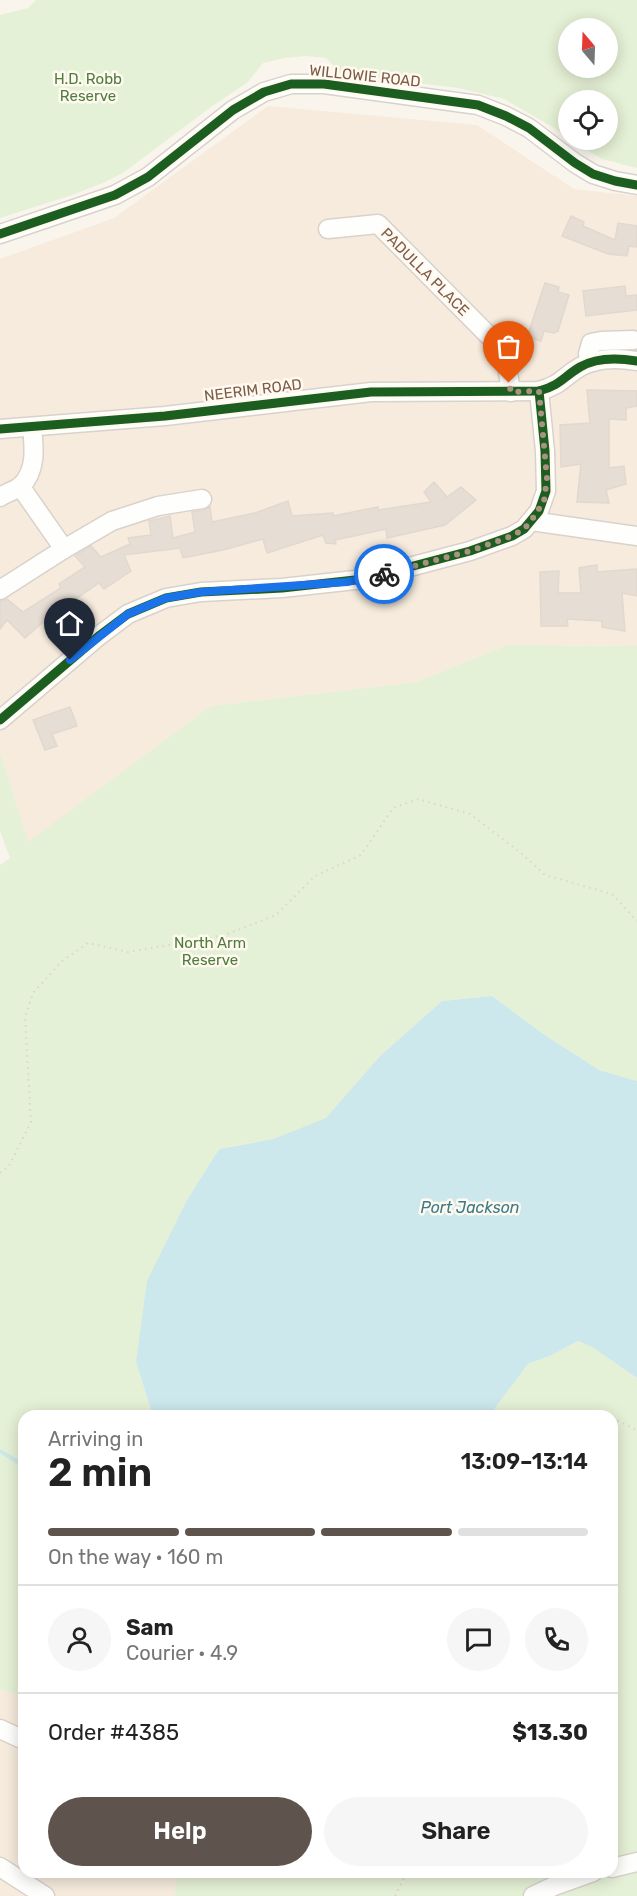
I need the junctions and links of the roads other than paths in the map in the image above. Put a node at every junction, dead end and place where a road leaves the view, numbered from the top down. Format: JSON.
{"nodes":[{"id":1,"x":637,"y":185,"type":"edge"},
{"id":2,"x":328,"y":229,"type":"dead end"},
{"id":3,"x":0,"y":234,"type":"edge"},
{"id":4,"x":633,"y":340,"type":"dead end"},
{"id":5,"x":637,"y":361,"type":"edge"},
{"id":6,"x":593,"y":362,"type":"junction"},
{"id":7,"x":539,"y":391,"type":"junction"},
{"id":8,"x":511,"y":392,"type":"junction"},
{"id":9,"x":32,"y":427,"type":"junction"},
{"id":10,"x":0,"y":429,"type":"edge"},
{"id":11,"x":20,"y":486,"type":"junction"},
{"id":12,"x":0,"y":496,"type":"edge"},
{"id":13,"x":202,"y":499,"type":"dead end"},
{"id":14,"x":531,"y":521,"type":"junction"},
{"id":15,"x":637,"y":536,"type":"edge"},
{"id":16,"x":64,"y":549,"type":"junction"},
{"id":17,"x":0,"y":590,"type":"edge"},
{"id":18,"x":0,"y":720,"type":"edge"},
{"id":19,"x":0,"y":1729,"type":"edge"},
{"id":20,"x":18,"y":1737,"type":"edge"},
{"id":21,"x":637,"y":1862,"type":"edge"},
{"id":22,"x":618,"y":1867,"type":"edge"},
{"id":23,"x":0,"y":1868,"type":"edge"},
{"id":24,"x":576,"y":1878,"type":"edge"},
{"id":25,"x":45,"y":1896,"type":"edge"},
{"id":26,"x":533,"y":1896,"type":"edge"}],
"edges":[{"from":1,"to":3,"type":"street","name":"WILLOWIE ROAD"},
{"from":2,"to":8,"type":"street","name":"PADULLA PLACE"},
{"from":4,"to":6,"type":"street"},
{"from":5,"to":6,"type":"street"},
{"from":6,"to":7,"type":"street"},
{"from":7,"to":8,"type":"street","name":"NEERIM ROAD"},
{"from":7,"to":14,"type":"street"},
{"from":8,"to":9,"type":"street","name":"NEERIM ROAD"},
{"from":9,"to":10,"type":"street","name":"NEERIM ROAD"},
{"from":9,"to":11,"type":"street"},
{"from":11,"to":12,"type":"street"},
{"from":11,"to":16,"type":"street"},
{"from":13,"to":16,"type":"street"},
{"from":14,"to":15,"type":"street"},
{"from":14,"to":18,"type":"street"},
{"from":16,"to":17,"type":"street"},
{"from":19,"to":20,"type":"street"},
{"from":21,"to":22,"type":"street"},
{"from":23,"to":25,"type":"street"},
{"from":24,"to":26,"type":"street"}]}
